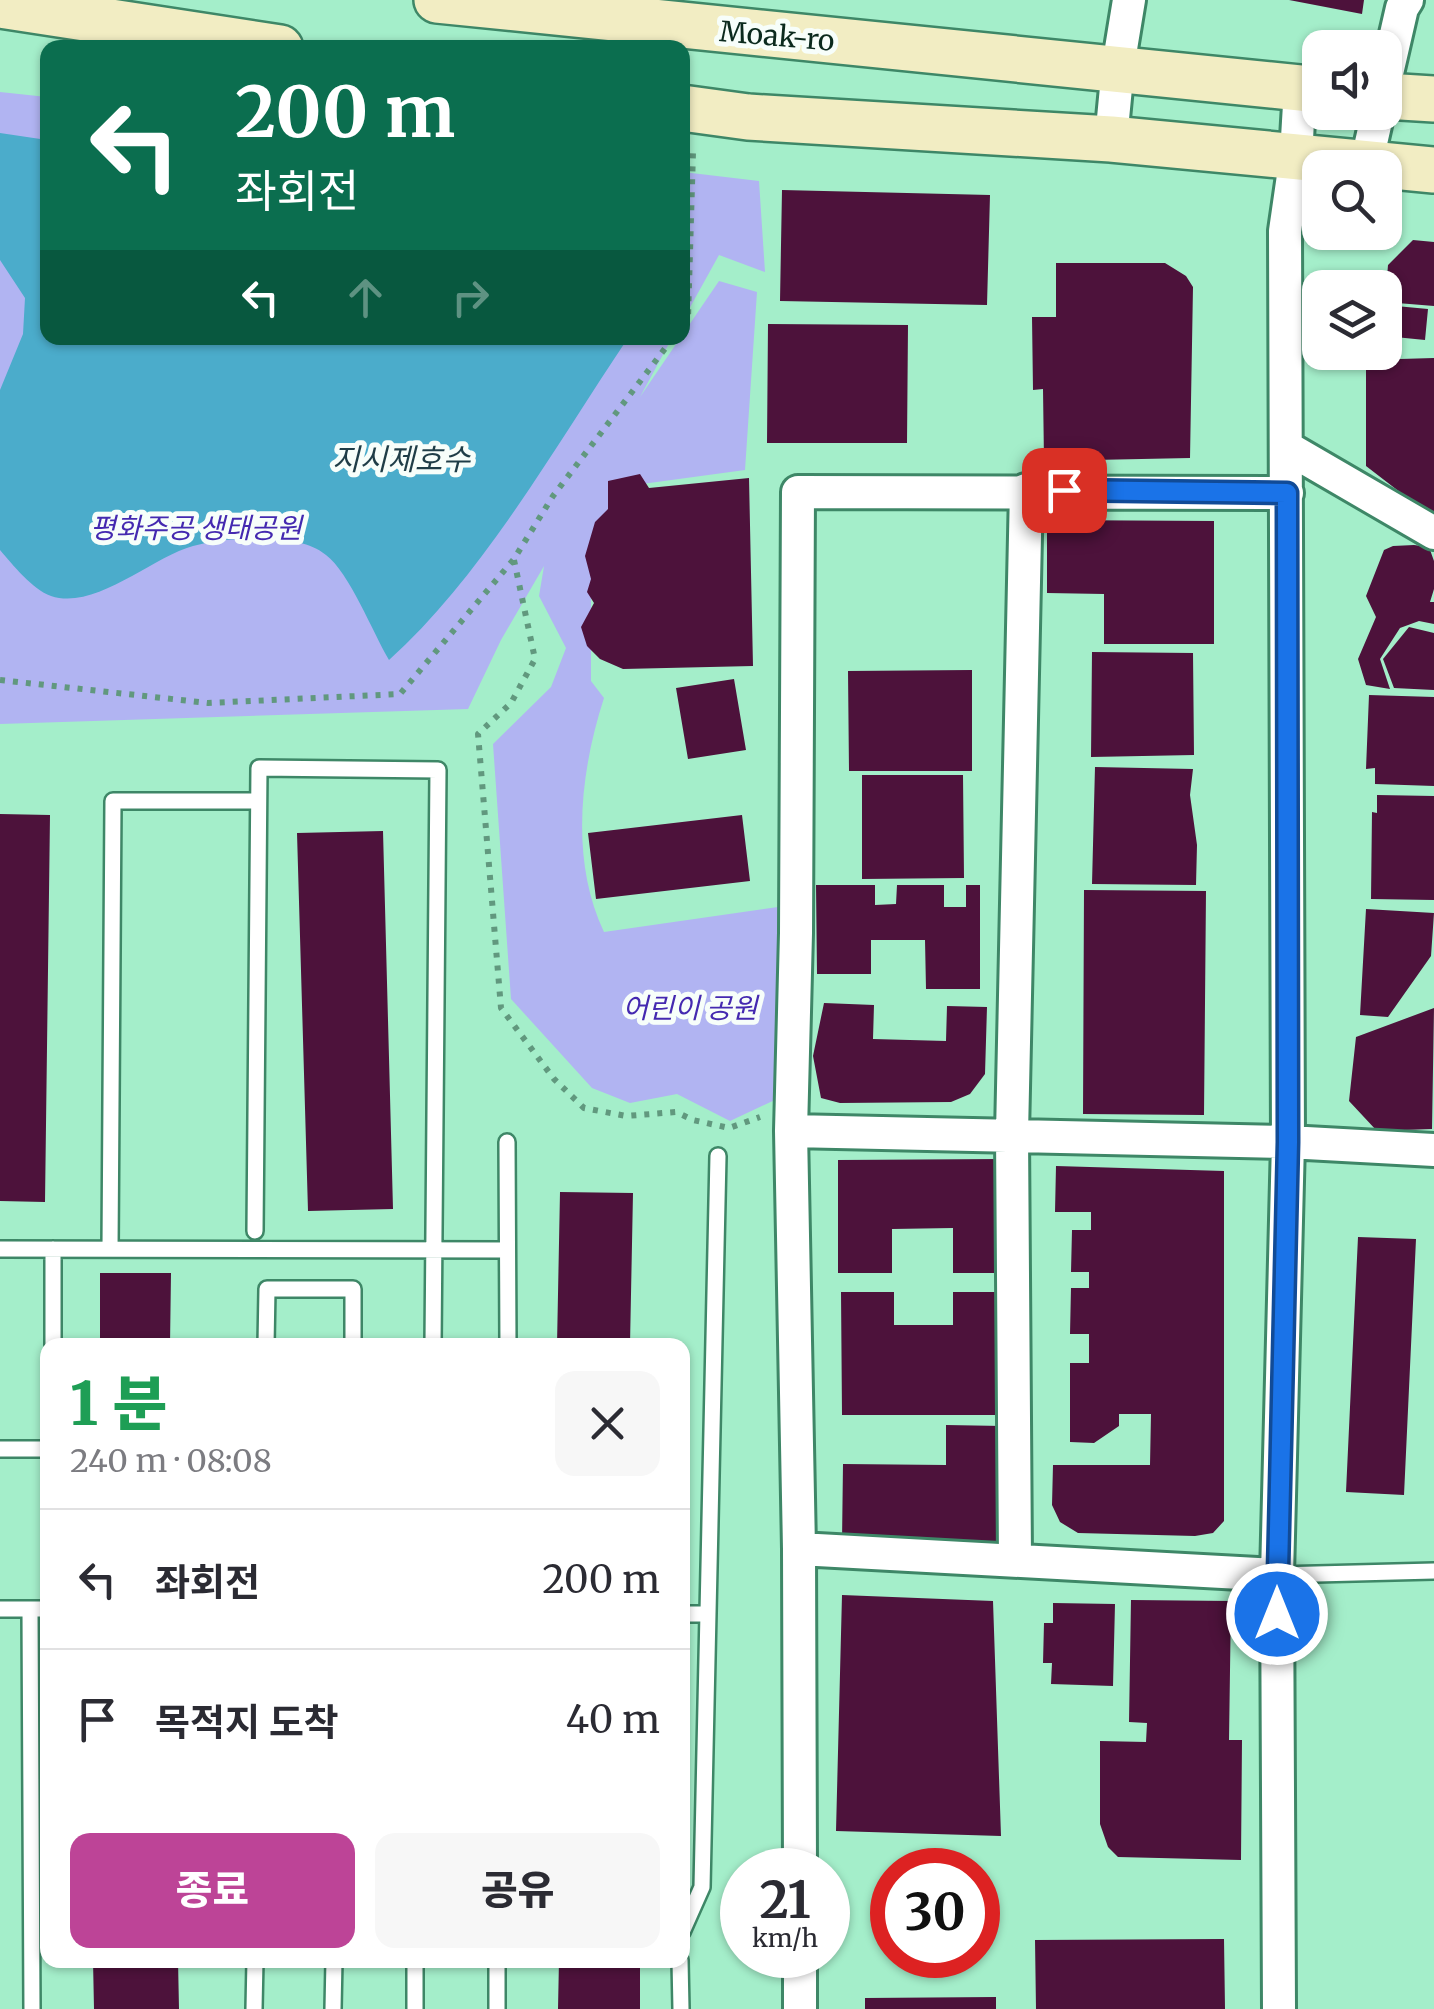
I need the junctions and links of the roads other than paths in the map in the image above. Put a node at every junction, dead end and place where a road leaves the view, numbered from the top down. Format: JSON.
{"nodes":[{"id":1,"x":437,"y":0,"type":"edge"},
{"id":2,"x":1129,"y":0,"type":"edge"},
{"id":3,"x":1407,"y":0,"type":"edge"},
{"id":4,"x":0,"y":4,"type":"edge"},
{"id":5,"x":1397,"y":30,"type":"edge"},
{"id":6,"x":229,"y":40,"type":"edge"},
{"id":7,"x":1118,"y":67,"type":"junction"},
{"id":8,"x":1302,"y":88,"type":"edge"},
{"id":9,"x":1402,"y":97,"type":"edge"},
{"id":10,"x":1434,"y":99,"type":"edge"},
{"id":11,"x":690,"y":109,"type":"edge"},
{"id":12,"x":1302,"y":127,"type":"edge"},
{"id":13,"x":1112,"y":140,"type":"junction"},
{"id":14,"x":1296,"y":155,"type":"junction"},
{"id":15,"x":1302,"y":156,"type":"edge"},
{"id":16,"x":1402,"y":168,"type":"edge"},
{"id":17,"x":1434,"y":170,"type":"edge"},
{"id":18,"x":1286,"y":448,"type":"junction"},
{"id":19,"x":1026,"y":490,"type":"junction"},
{"id":20,"x":1287,"y":493,"type":"junction"},
{"id":21,"x":1434,"y":533,"type":"edge"},
{"id":22,"x":258,"y":801,"type":"junction"},
{"id":23,"x":778,"y":1123,"type":"junction"},
{"id":24,"x":1012,"y":1134,"type":"junction"},
{"id":25,"x":507,"y":1142,"type":"dead end"},
{"id":26,"x":1288,"y":1142,"type":"junction"},
{"id":27,"x":1434,"y":1150,"type":"edge"},
{"id":28,"x":718,"y":1156,"type":"dead end"},
{"id":29,"x":255,"y":1231,"type":"dead end"},
{"id":30,"x":0,"y":1249,"type":"edge"},
{"id":31,"x":52,"y":1249,"type":"junction"},
{"id":32,"x":110,"y":1249,"type":"junction"},
{"id":33,"x":433,"y":1250,"type":"junction"},
{"id":34,"x":507,"y":1250,"type":"junction"},
{"id":35,"x":53,"y":1338,"type":"edge"},
{"id":36,"x":266,"y":1338,"type":"edge"},
{"id":37,"x":353,"y":1338,"type":"edge"},
{"id":38,"x":433,"y":1338,"type":"edge"},
{"id":39,"x":508,"y":1338,"type":"edge"},
{"id":40,"x":40,"y":1448,"type":"edge"},
{"id":41,"x":0,"y":1449,"type":"edge"},
{"id":42,"x":799,"y":1549,"type":"junction"},
{"id":43,"x":1015,"y":1560,"type":"junction"},
{"id":44,"x":1434,"y":1571,"type":"edge"},
{"id":45,"x":1277,"y":1575,"type":"junction"},
{"id":46,"x":0,"y":1609,"type":"edge"},
{"id":47,"x":30,"y":1609,"type":"junction"},
{"id":48,"x":40,"y":1609,"type":"edge"},
{"id":49,"x":690,"y":1614,"type":"edge"},
{"id":50,"x":708,"y":1614,"type":"junction"},
{"id":51,"x":800,"y":1848,"type":"edge"},
{"id":52,"x":690,"y":1914,"type":"edge"},
{"id":53,"x":255,"y":1968,"type":"edge"},
{"id":54,"x":334,"y":1968,"type":"edge"},
{"id":55,"x":415,"y":1968,"type":"edge"},
{"id":56,"x":498,"y":1968,"type":"edge"},
{"id":57,"x":680,"y":1968,"type":"edge"},
{"id":58,"x":800,"y":1978,"type":"edge"},
{"id":59,"x":32,"y":2009,"type":"edge"},
{"id":60,"x":254,"y":2009,"type":"edge"},
{"id":61,"x":334,"y":2009,"type":"edge"},
{"id":62,"x":415,"y":2009,"type":"edge"},
{"id":63,"x":497,"y":2009,"type":"edge"},
{"id":64,"x":681,"y":2009,"type":"edge"},
{"id":65,"x":800,"y":2009,"type":"edge"},
{"id":66,"x":1279,"y":2009,"type":"edge"}],
"edges":[{"from":1,"to":7,"type":"street","name":"Moak-ro"},
{"from":2,"to":7,"type":"street"},
{"from":3,"to":5,"type":"street"},
{"from":4,"to":6,"type":"street"},
{"from":7,"to":8,"type":"street","name":"Moak-ro"},
{"from":7,"to":13,"type":"street"},
{"from":9,"to":10,"type":"street"},
{"from":11,"to":13,"type":"street"},
{"from":12,"to":14,"type":"street"},
{"from":13,"to":14,"type":"street"},
{"from":14,"to":15,"type":"street"},
{"from":14,"to":18,"type":"street"},
{"from":16,"to":17,"type":"street"},
{"from":18,"to":20,"type":"street"},
{"from":18,"to":21,"type":"street"},
{"from":19,"to":20,"type":"street"},
{"from":19,"to":23,"type":"street"},
{"from":19,"to":24,"type":"street"},
{"from":20,"to":26,"type":"street"},
{"from":22,"to":29,"type":"lane"},
{"from":22,"to":32,"type":"lane"},
{"from":22,"to":33,"type":"lane"},
{"from":23,"to":24,"type":"street"},
{"from":23,"to":42,"type":"street"},
{"from":24,"to":26,"type":"street"},
{"from":24,"to":43,"type":"street"},
{"from":25,"to":34,"type":"lane"},
{"from":26,"to":27,"type":"street"},
{"from":26,"to":45,"type":"street"},
{"from":28,"to":50,"type":"lane"},
{"from":30,"to":31,"type":"lane"},
{"from":31,"to":32,"type":"lane"},
{"from":31,"to":35,"type":"lane"},
{"from":32,"to":33,"type":"lane"},
{"from":33,"to":34,"type":"lane"},
{"from":33,"to":38,"type":"lane"},
{"from":34,"to":39,"type":"lane"},
{"from":36,"to":37,"type":"lane"},
{"from":40,"to":41,"type":"lane"},
{"from":42,"to":43,"type":"street"},
{"from":42,"to":51,"type":"street"},
{"from":43,"to":45,"type":"street"},
{"from":44,"to":45,"type":"lane"},
{"from":45,"to":66,"type":"street"},
{"from":46,"to":47,"type":"lane"},
{"from":47,"to":48,"type":"lane"},
{"from":47,"to":59,"type":"lane"},
{"from":49,"to":50,"type":"lane"},
{"from":50,"to":52,"type":"lane"},
{"from":53,"to":60,"type":"lane"},
{"from":54,"to":61,"type":"lane"},
{"from":55,"to":62,"type":"lane"},
{"from":56,"to":63,"type":"lane"},
{"from":57,"to":64,"type":"lane"},
{"from":58,"to":65,"type":"street"}]}
